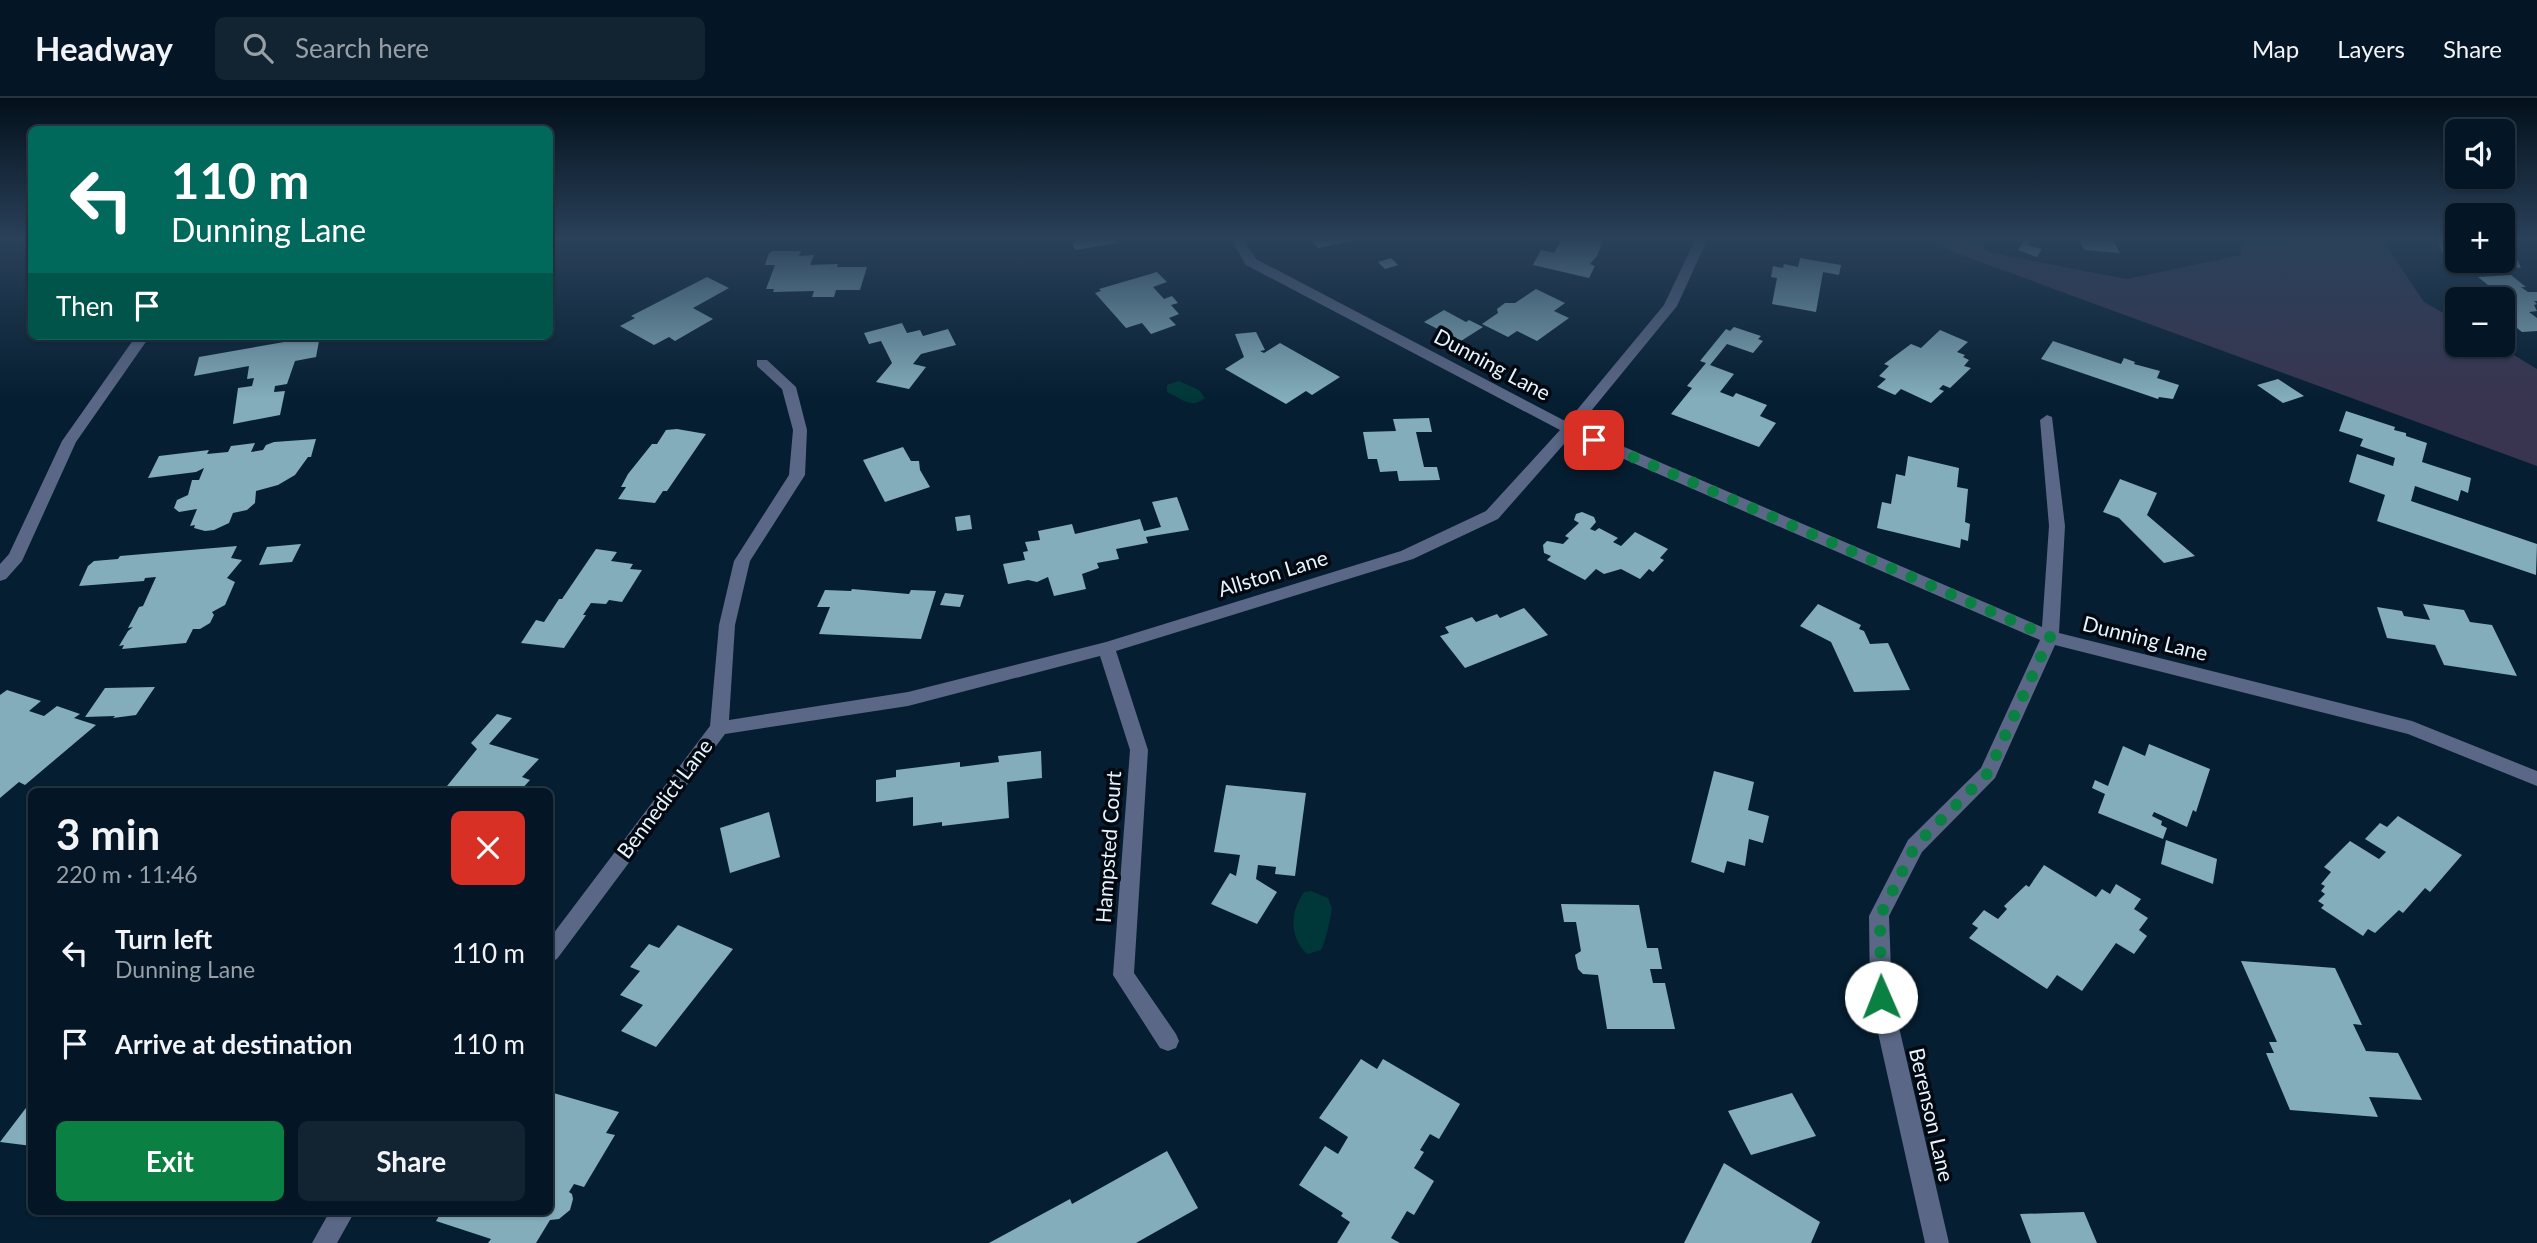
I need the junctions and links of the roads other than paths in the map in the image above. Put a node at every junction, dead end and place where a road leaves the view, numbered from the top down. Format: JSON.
{"nodes":[{"id":1,"x":1307,"y":291,"type":"edge"},
{"id":2,"x":1677,"y":291,"type":"edge"},
{"id":3,"x":140,"y":340,"type":"edge"},
{"id":4,"x":762,"y":363,"type":"dead end"},
{"id":5,"x":2047,"y":420,"type":"dead end"},
{"id":6,"x":1569,"y":429,"type":"junction"},
{"id":7,"x":0,"y":575,"type":"edge"},
{"id":8,"x":2050,"y":637,"type":"junction"},
{"id":9,"x":1106,"y":648,"type":"junction"},
{"id":10,"x":719,"y":729,"type":"junction"},
{"id":11,"x":2537,"y":779,"type":"edge"},
{"id":12,"x":553,"y":949,"type":"edge"},
{"id":13,"x":1168,"y":1041,"type":"dead end"},
{"id":14,"x":341,"y":1215,"type":"edge"},
{"id":15,"x":324,"y":1243,"type":"edge"},
{"id":16,"x":1937,"y":1243,"type":"edge"}],
"edges":[{"from":1,"to":6,"type":"street","name":"Dunning Lane"},
{"from":2,"to":6,"type":"street","name":"Allston Lane"},
{"from":3,"to":7,"type":"street"},
{"from":4,"to":10,"type":"street","name":"Bennedict Lane"},
{"from":5,"to":8,"type":"street","name":"Berenson Lane"},
{"from":6,"to":8,"type":"street","name":"Dunning Lane"},
{"from":6,"to":9,"type":"street","name":"Allston Lane"},
{"from":8,"to":11,"type":"street","name":"Dunning Lane"},
{"from":8,"to":16,"type":"street","name":"Berenson Lane"},
{"from":9,"to":10,"type":"street","name":"Allston Lane"},
{"from":9,"to":13,"type":"street","name":"Hampsted Court"},
{"from":10,"to":12,"type":"street","name":"Bennedict Lane"},
{"from":14,"to":15,"type":"street"}]}
